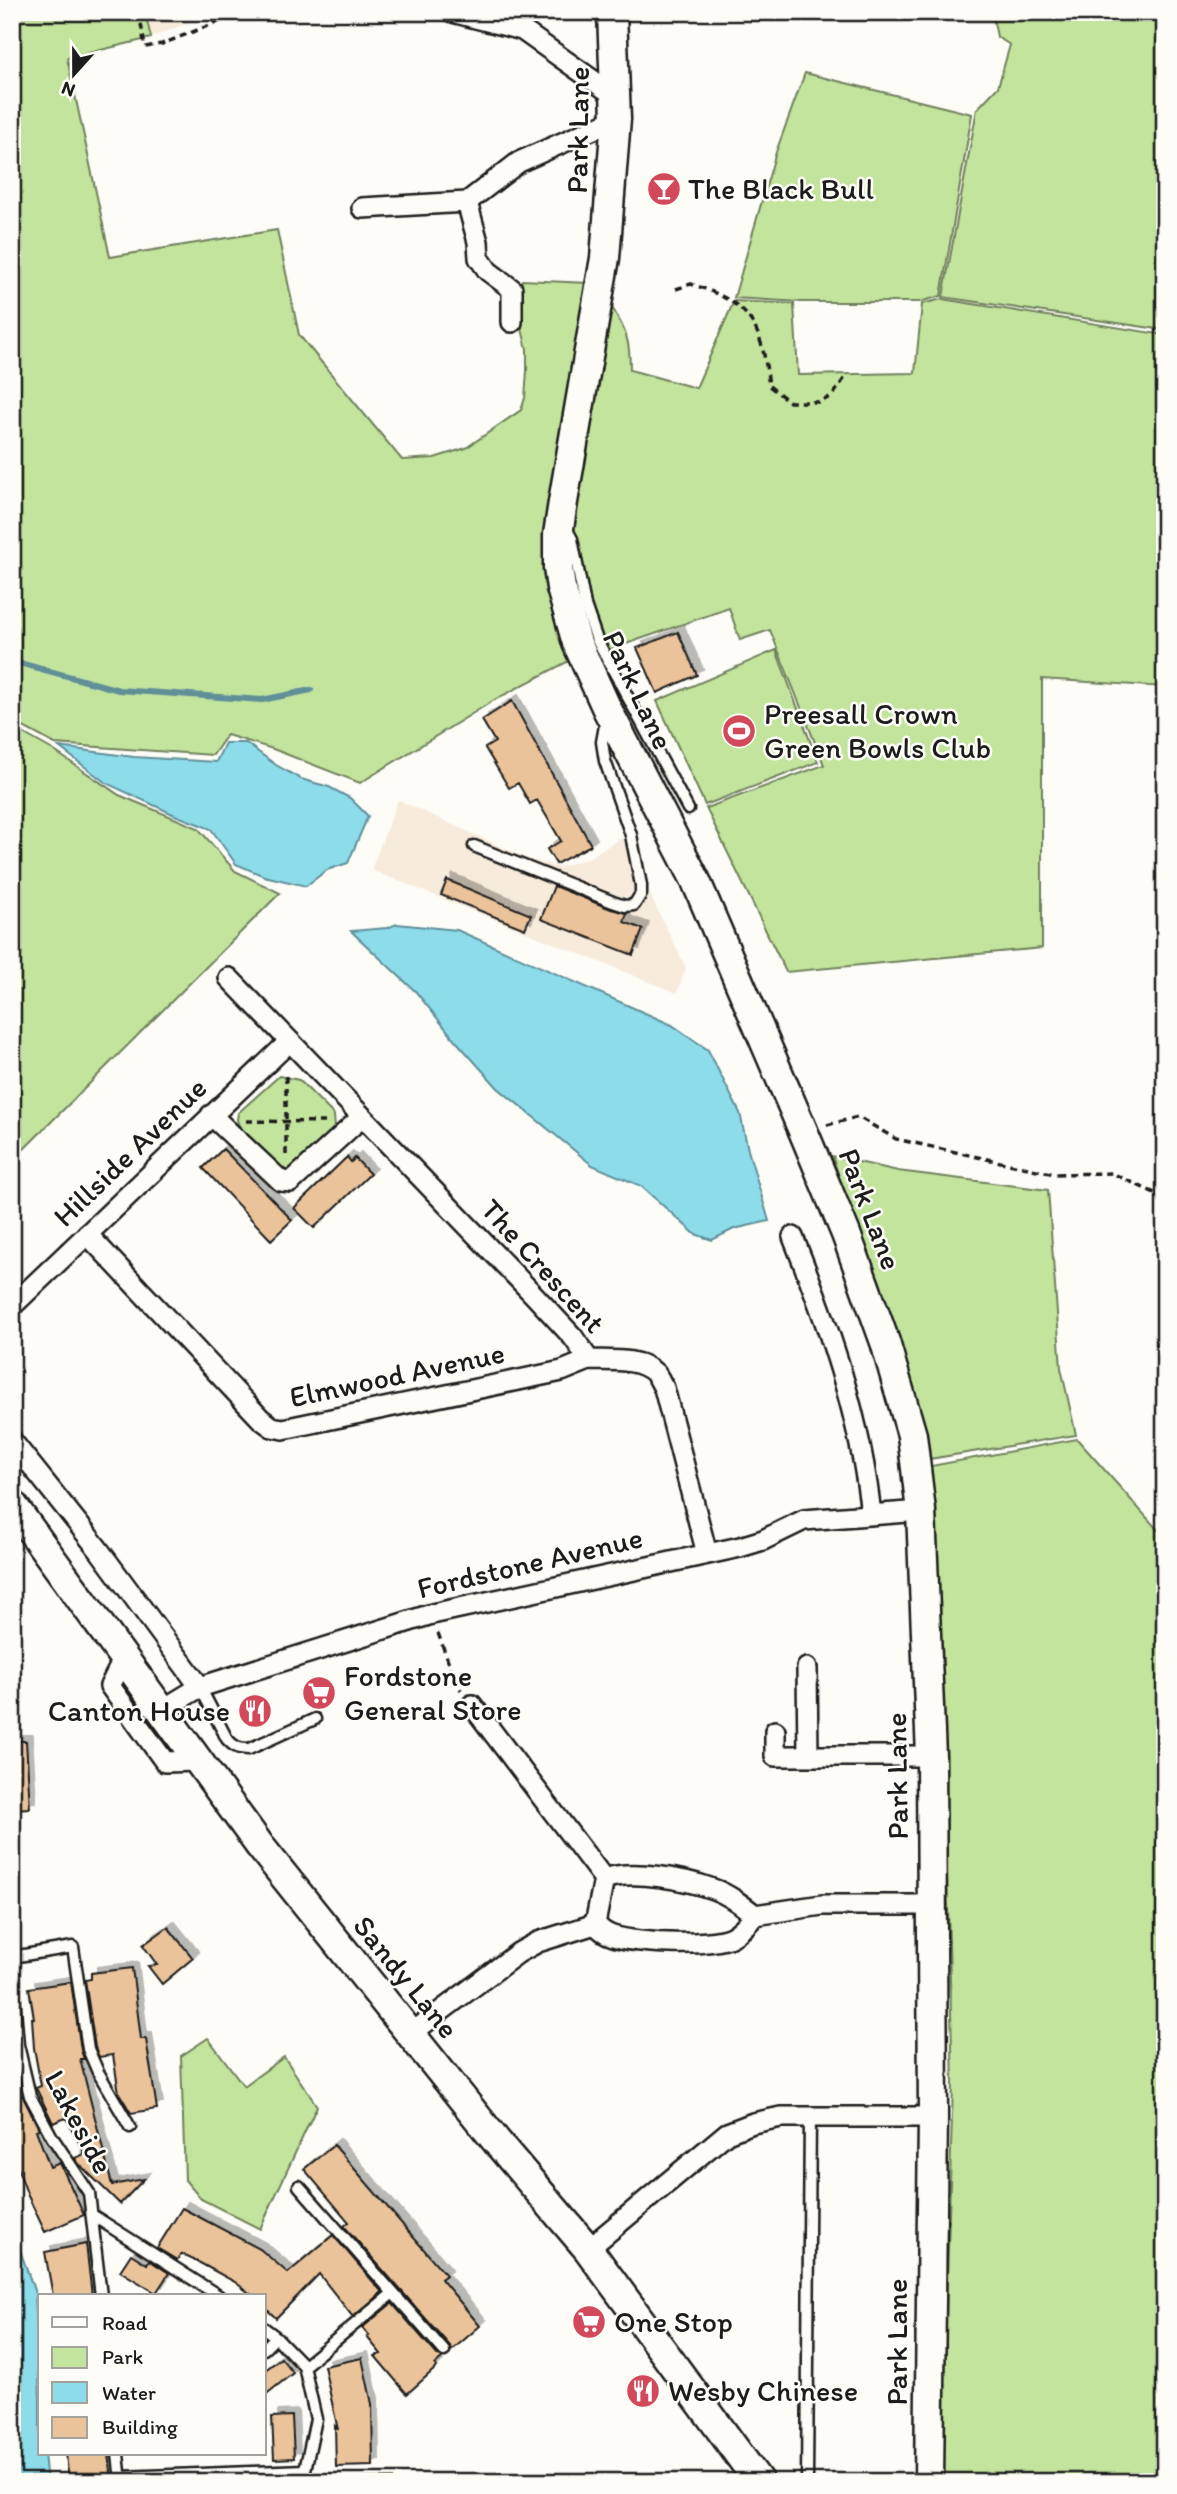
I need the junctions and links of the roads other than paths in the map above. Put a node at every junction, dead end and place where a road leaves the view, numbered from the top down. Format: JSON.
{"nodes":[{"id":1,"x":452,"y":12,"type":"edge"},
{"id":2,"x":612,"y":12,"type":"edge"},
{"id":3,"x":615,"y":108,"type":"junction"},
{"id":4,"x":467,"y":202,"type":"junction"},
{"id":5,"x":362,"y":208,"type":"dead end"},
{"id":6,"x":512,"y":322,"type":"dead end"},
{"id":7,"x":561,"y":519,"type":"junction"},
{"id":8,"x":607,"y":709,"type":"junction"},
{"id":9,"x":688,"y":809,"type":"dead end"},
{"id":10,"x":474,"y":846,"type":"dead end"},
{"id":11,"x":229,"y":978,"type":"dead end"},
{"id":12,"x":289,"y":1042,"type":"junction"},
{"id":13,"x":211,"y":1115,"type":"junction"},
{"id":14,"x":362,"y":1117,"type":"junction"},
{"id":15,"x":87,"y":1234,"type":"junction"},
{"id":16,"x":793,"y":1237,"type":"dead end"},
{"id":17,"x":12,"y":1306,"type":"edge"},
{"id":18,"x":589,"y":1360,"type":"junction"},
{"id":19,"x":12,"y":1441,"type":"edge"},
{"id":20,"x":12,"y":1504,"type":"edge"},
{"id":21,"x":921,"y":1511,"type":"junction"},
{"id":22,"x":871,"y":1515,"type":"junction"},
{"id":23,"x":707,"y":1554,"type":"junction"},
{"id":24,"x":124,"y":1658,"type":"junction"},
{"id":25,"x":807,"y":1668,"type":"dead end"},
{"id":26,"x":200,"y":1687,"type":"junction"},
{"id":27,"x":472,"y":1705,"type":"road end"},
{"id":28,"x":162,"y":1710,"type":"junction"},
{"id":29,"x":315,"y":1719,"type":"dead end"},
{"id":30,"x":775,"y":1731,"type":"dead end"},
{"id":31,"x":808,"y":1756,"type":"junction"},
{"id":32,"x":931,"y":1756,"type":"junction"},
{"id":33,"x":196,"y":1761,"type":"junction"},
{"id":34,"x":604,"y":1879,"type":"junction"},
{"id":35,"x":933,"y":1905,"type":"junction"},
{"id":36,"x":755,"y":1915,"type":"junction"},
{"id":37,"x":595,"y":1924,"type":"junction"},
{"id":38,"x":12,"y":1957,"type":"edge"},
{"id":39,"x":12,"y":1972,"type":"edge"},
{"id":40,"x":410,"y":2035,"type":"junction"},
{"id":41,"x":810,"y":2116,"type":"junction"},
{"id":42,"x":933,"y":2117,"type":"junction"},
{"id":43,"x":130,"y":2127,"type":"dead end"},
{"id":44,"x":299,"y":2186,"type":"dead end"},
{"id":45,"x":92,"y":2215,"type":"junction"},
{"id":46,"x":587,"y":2249,"type":"junction"},
{"id":47,"x":393,"y":2293,"type":"junction"},
{"id":48,"x":101,"y":2294,"type":"edge"},
{"id":49,"x":216,"y":2294,"type":"edge"},
{"id":50,"x":266,"y":2330,"type":"edge"},
{"id":51,"x":276,"y":2337,"type":"junction"},
{"id":52,"x":266,"y":2347,"type":"edge"},
{"id":53,"x":444,"y":2351,"type":"dead end"},
{"id":54,"x":304,"y":2366,"type":"junction"},
{"id":55,"x":118,"y":2456,"type":"edge"},
{"id":56,"x":120,"y":2480,"type":"edge"},
{"id":57,"x":759,"y":2482,"type":"edge"},
{"id":58,"x":807,"y":2482,"type":"edge"},
{"id":59,"x":929,"y":2482,"type":"edge"}],
"edges":[{"from":1,"to":3,"type":"street"},
{"from":2,"to":3,"type":"main road","name":"Park Lane"},
{"from":3,"to":4,"type":"street"},
{"from":3,"to":7,"type":"main road","name":"Park Lane"},
{"from":4,"to":5,"type":"street"},
{"from":4,"to":6,"type":"street"},
{"from":7,"to":8,"type":"main road","name":"Park Lane"},
{"from":7,"to":9,"type":"lane"},
{"from":8,"to":10,"type":"lane"},
{"from":8,"to":21,"type":"main road","name":"Park Lane"},
{"from":11,"to":12,"type":"street","name":"The Crescent"},
{"from":12,"to":13,"type":"street","name":"Hillside Avenue"},
{"from":12,"to":14,"type":"street","name":"The Crescent"},
{"from":13,"to":14,"type":"street"},
{"from":13,"to":15,"type":"street","name":"Hillside Avenue"},
{"from":14,"to":18,"type":"street","name":"The Crescent"},
{"from":15,"to":17,"type":"street","name":"Hillside Avenue"},
{"from":15,"to":18,"type":"street","name":"Elmwood Avenue"},
{"from":16,"to":22,"type":"street"},
{"from":18,"to":23,"type":"street","name":"The Crescent"},
{"from":19,"to":26,"type":"street"},
{"from":20,"to":24,"type":"main road","name":"Sandy Lane"},
{"from":21,"to":22,"type":"street","name":"Fordstone Avenue"},
{"from":21,"to":32,"type":"main road","name":"Park Lane"},
{"from":22,"to":23,"type":"street","name":"Fordstone Avenue"},
{"from":23,"to":26,"type":"street","name":"Fordstone Avenue"},
{"from":24,"to":28,"type":"main road","name":"Sandy Lane"},
{"from":24,"to":33,"type":"street"},
{"from":25,"to":31,"type":"street"},
{"from":26,"to":28,"type":"street","name":"Fordstone Avenue"},
{"from":26,"to":29,"type":"lane"},
{"from":27,"to":34,"type":"street"},
{"from":28,"to":33,"type":"main road","name":"Sandy Lane"},
{"from":30,"to":31,"type":"street"},
{"from":31,"to":32,"type":"street"},
{"from":32,"to":35,"type":"main road","name":"Park Lane"},
{"from":33,"to":40,"type":"main road","name":"Sandy Lane"},
{"from":34,"to":36,"type":"street"},
{"from":34,"to":37,"type":"street"},
{"from":35,"to":36,"type":"street"},
{"from":35,"to":42,"type":"main road","name":"Park Lane"},
{"from":36,"to":37,"type":"street"},
{"from":37,"to":40,"type":"street"},
{"from":38,"to":43,"type":"lane"},
{"from":39,"to":45,"type":"lane","name":"Lakeside"},
{"from":40,"to":46,"type":"main road","name":"Sandy Lane"},
{"from":41,"to":42,"type":"street"},
{"from":41,"to":46,"type":"street"},
{"from":41,"to":58,"type":"lane"},
{"from":42,"to":59,"type":"main road","name":"Park Lane"},
{"from":44,"to":47,"type":"lane"},
{"from":45,"to":48,"type":"lane","name":"Lakeside"},
{"from":45,"to":49,"type":"lane"},
{"from":46,"to":57,"type":"main road","name":"Sandy Lane"},
{"from":47,"to":53,"type":"lane"},
{"from":47,"to":54,"type":"lane"},
{"from":50,"to":51,"type":"lane"},
{"from":51,"to":52,"type":"lane"},
{"from":51,"to":54,"type":"lane"},
{"from":54,"to":56,"type":"lane"},
{"from":55,"to":56,"type":"lane"}]}
